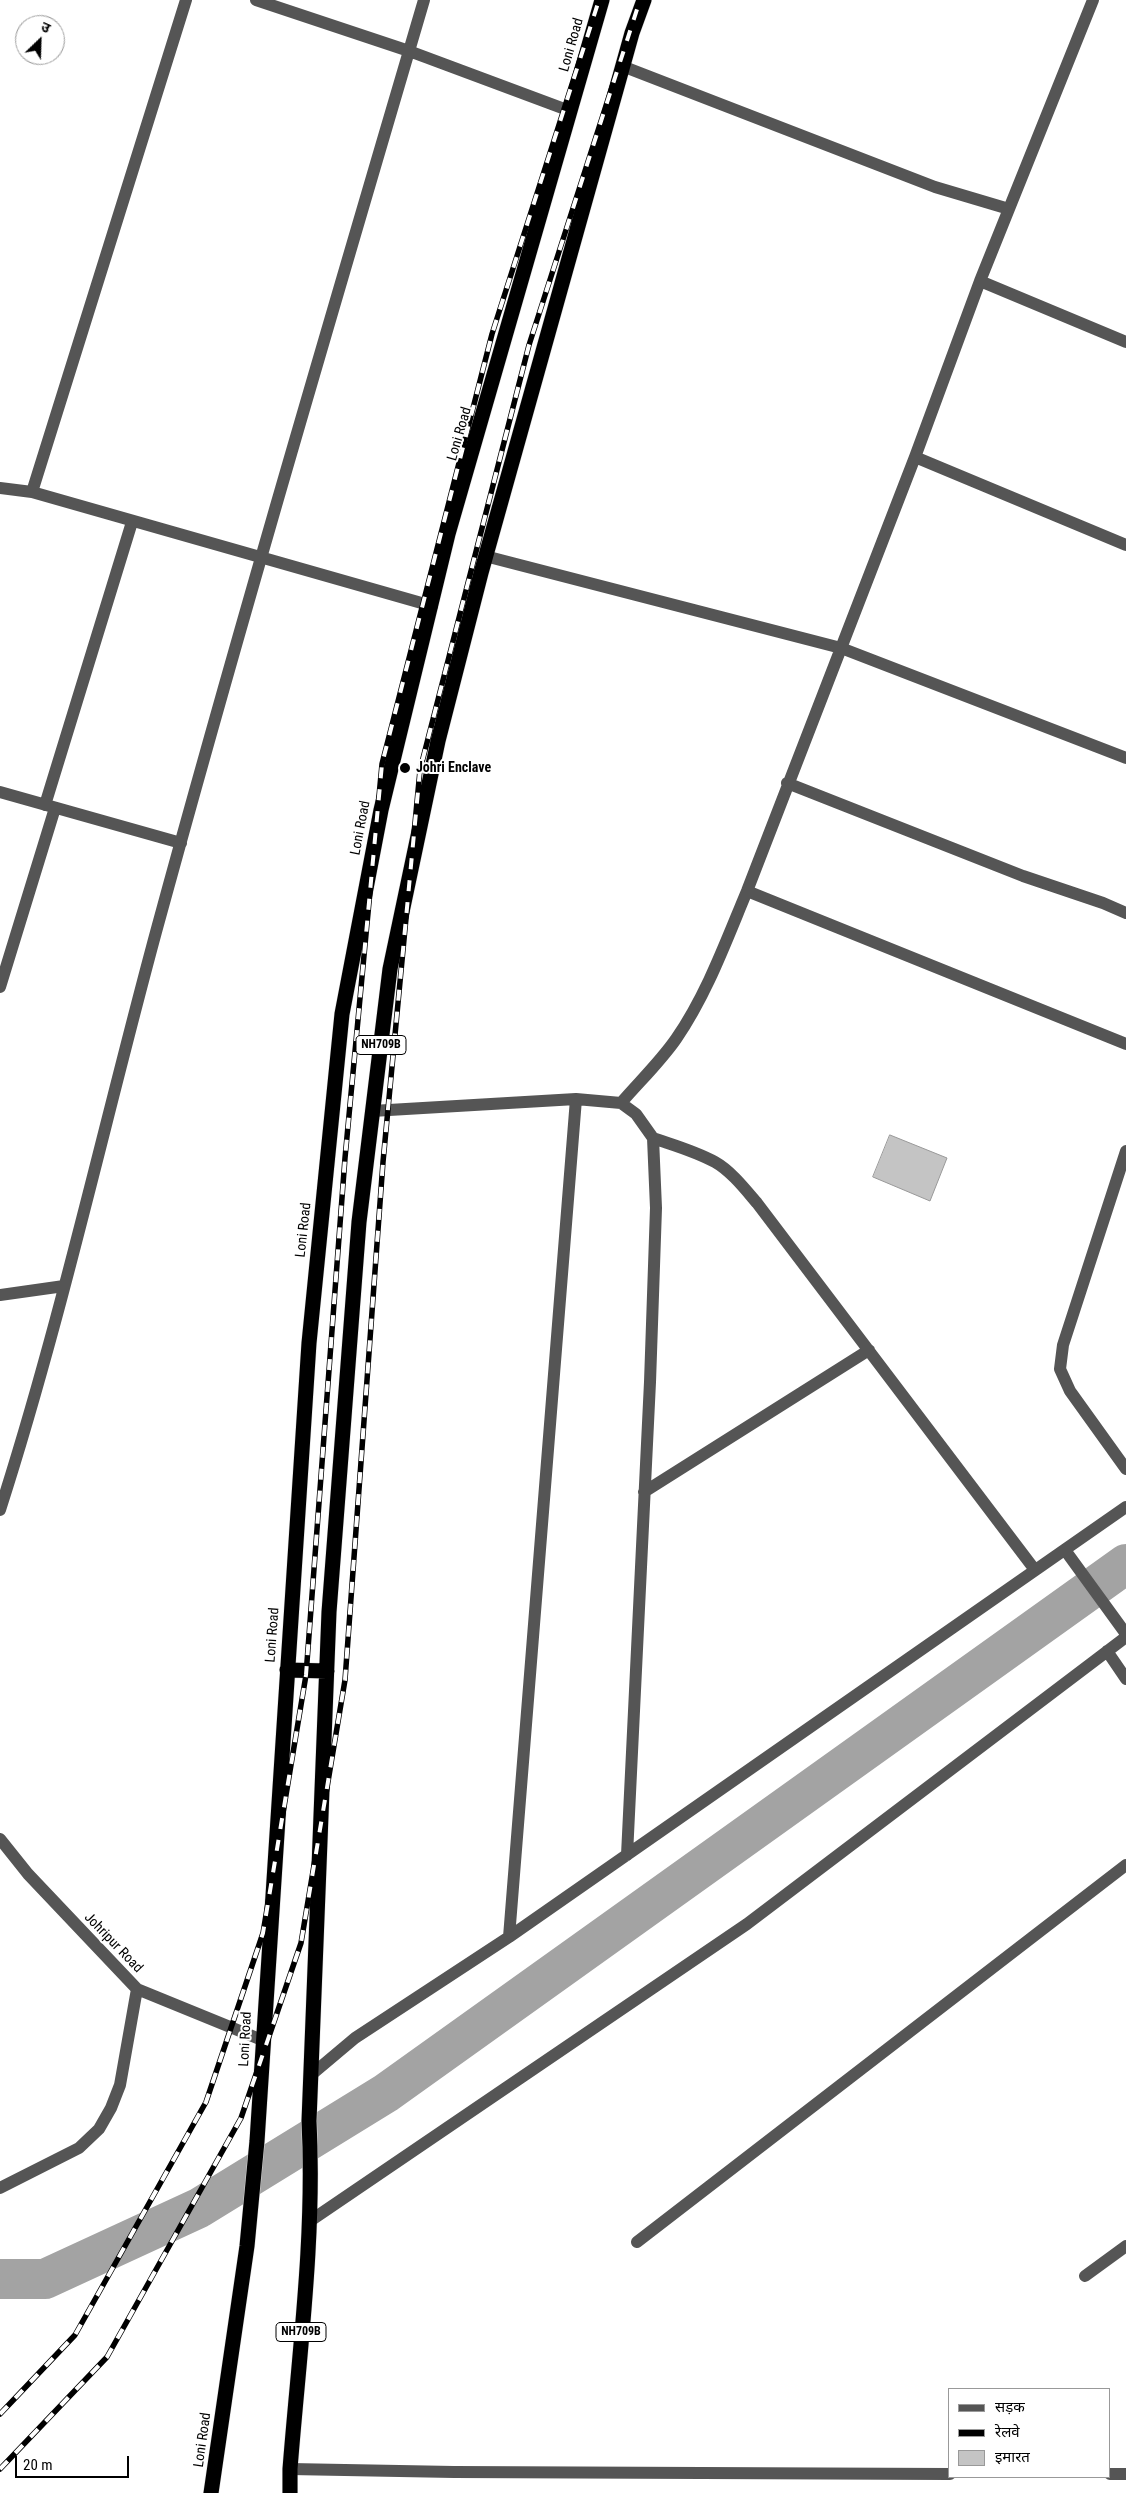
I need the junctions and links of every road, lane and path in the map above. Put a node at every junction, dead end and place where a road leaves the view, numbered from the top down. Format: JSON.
{"nodes":[{"id":1,"x":186,"y":0,"type":"edge"},
{"id":2,"x":256,"y":0,"type":"edge"},
{"id":3,"x":424,"y":0,"type":"edge"},
{"id":4,"x":602,"y":0,"type":"edge"},
{"id":5,"x":644,"y":0,"type":"edge"},
{"id":6,"x":1093,"y":0,"type":"edge"},
{"id":7,"x":409,"y":51,"type":"junction"},
{"id":8,"x":622,"y":66,"type":"junction"},
{"id":9,"x":570,"y":111,"type":"junction"},
{"id":10,"x":1009,"y":209,"type":"junction"},
{"id":11,"x":980,"y":281,"type":"junction"},
{"id":12,"x":1126,"y":342,"type":"edge"},
{"id":13,"x":915,"y":457,"type":"junction"},
{"id":14,"x":0,"y":488,"type":"edge"},
{"id":15,"x":32,"y":492,"type":"junction"},
{"id":16,"x":132,"y":522,"type":"junction"},
{"id":17,"x":1126,"y":545,"type":"edge"},
{"id":18,"x":486,"y":556,"type":"junction"},
{"id":19,"x":261,"y":558,"type":"junction"},
{"id":20,"x":432,"y":606,"type":"junction"},
{"id":21,"x":841,"y":648,"type":"junction"},
{"id":22,"x":1126,"y":758,"type":"edge"},
{"id":23,"x":787,"y":783,"type":"junction"},
{"id":24,"x":0,"y":792,"type":"edge"},
{"id":25,"x":50,"y":806,"type":"junction"},
{"id":26,"x":181,"y":843,"type":"junction"},
{"id":27,"x":747,"y":890,"type":"junction"},
{"id":28,"x":1126,"y":913,"type":"edge"},
{"id":29,"x":0,"y":987,"type":"edge"},
{"id":30,"x":1126,"y":1044,"type":"edge"},
{"id":31,"x":576,"y":1099,"type":"junction"},
{"id":32,"x":621,"y":1104,"type":"junction"},
{"id":33,"x":372,"y":1111,"type":"junction"},
{"id":34,"x":652,"y":1138,"type":"junction"},
{"id":35,"x":1126,"y":1151,"type":"edge"},
{"id":36,"x":64,"y":1286,"type":"junction"},
{"id":37,"x":0,"y":1295,"type":"edge"},
{"id":38,"x":869,"y":1350,"type":"junction"},
{"id":39,"x":1126,"y":1469,"type":"edge"},
{"id":40,"x":644,"y":1492,"type":"junction"},
{"id":41,"x":1126,"y":1507,"type":"edge"},
{"id":42,"x":0,"y":1510,"type":"edge"},
{"id":43,"x":1065,"y":1550,"type":"junction"},
{"id":44,"x":1035,"y":1570,"type":"junction"},
{"id":45,"x":1126,"y":1635,"type":"edge"},
{"id":46,"x":1108,"y":1651,"type":"junction"},
{"id":47,"x":287,"y":1670,"type":"junction"},
{"id":48,"x":327,"y":1671,"type":"junction"},
{"id":49,"x":1126,"y":1679,"type":"edge"},
{"id":50,"x":0,"y":1839,"type":"edge"},
{"id":51,"x":626,"y":1855,"type":"junction"},
{"id":52,"x":1126,"y":1865,"type":"edge"},
{"id":53,"x":509,"y":1937,"type":"junction"},
{"id":54,"x":138,"y":1989,"type":"junction"},
{"id":55,"x":262,"y":2040,"type":"junction"},
{"id":56,"x":311,"y":2075,"type":"junction"},
{"id":57,"x":0,"y":2188,"type":"edge"},
{"id":58,"x":310,"y":2221,"type":"junction"},
{"id":59,"x":636,"y":2242,"type":"dead end"},
{"id":60,"x":1126,"y":2246,"type":"edge"},
{"id":61,"x":1085,"y":2276,"type":"dead end"},
{"id":62,"x":290,"y":2469,"type":"junction"},
{"id":63,"x":948,"y":2474,"type":"edge"},
{"id":64,"x":1111,"y":2474,"type":"edge"},
{"id":65,"x":1126,"y":2474,"type":"edge"},
{"id":66,"x":211,"y":2493,"type":"edge"},
{"id":67,"x":290,"y":2493,"type":"edge"}],
"edges":[{"from":1,"to":15,"type":"street"},
{"from":2,"to":7,"type":"street"},
{"from":3,"to":7,"type":"street"},
{"from":4,"to":9,"type":"highway","name":"Loni Road","number":"NH709B"},
{"from":5,"to":8,"type":"highway","number":"NH709B"},
{"from":6,"to":10,"type":"street"},
{"from":7,"to":9,"type":"street"},
{"from":7,"to":19,"type":"street"},
{"from":8,"to":10,"type":"street"},
{"from":8,"to":18,"type":"highway","number":"NH709B"},
{"from":9,"to":20,"type":"highway","name":"Loni Road","number":"NH709B"},
{"from":10,"to":11,"type":"street"},
{"from":11,"to":12,"type":"street"},
{"from":11,"to":13,"type":"street"},
{"from":13,"to":17,"type":"street"},
{"from":13,"to":21,"type":"street"},
{"from":14,"to":15,"type":"street"},
{"from":15,"to":16,"type":"street"},
{"from":16,"to":19,"type":"street"},
{"from":16,"to":25,"type":"street"},
{"from":18,"to":21,"type":"street"},
{"from":18,"to":33,"type":"highway","number":"NH709B"},
{"from":19,"to":20,"type":"street"},
{"from":19,"to":26,"type":"street"},
{"from":20,"to":47,"type":"highway","name":"Loni Road","number":"NH709B"},
{"from":21,"to":22,"type":"street"},
{"from":21,"to":23,"type":"street"},
{"from":23,"to":27,"type":"street"},
{"from":23,"to":28,"type":"street"},
{"from":24,"to":25,"type":"street"},
{"from":25,"to":26,"type":"street"},
{"from":25,"to":29,"type":"street"},
{"from":26,"to":36,"type":"street"},
{"from":27,"to":30,"type":"street"},
{"from":27,"to":32,"type":"street"},
{"from":31,"to":32,"type":"street"},
{"from":31,"to":33,"type":"street"},
{"from":31,"to":53,"type":"street"},
{"from":32,"to":34,"type":"street"},
{"from":33,"to":48,"type":"highway","number":"NH709B"},
{"from":34,"to":38,"type":"street"},
{"from":34,"to":40,"type":"street"},
{"from":35,"to":39,"type":"street"},
{"from":36,"to":37,"type":"street"},
{"from":36,"to":42,"type":"street"},
{"from":38,"to":40,"type":"street"},
{"from":38,"to":44,"type":"street"},
{"from":40,"to":51,"type":"street"},
{"from":41,"to":43,"type":"street"},
{"from":43,"to":44,"type":"street"},
{"from":43,"to":45,"type":"street"},
{"from":44,"to":51,"type":"street"},
{"from":45,"to":46,"type":"street"},
{"from":46,"to":49,"type":"street"},
{"from":46,"to":58,"type":"street"},
{"from":47,"to":48,"type":"highway"},
{"from":47,"to":55,"type":"highway","name":"Loni Road","number":"NH709B"},
{"from":48,"to":56,"type":"highway","number":"NH709B"},
{"from":50,"to":54,"type":"street","name":"Johripur Road"},
{"from":51,"to":53,"type":"street"},
{"from":52,"to":59,"type":"street"},
{"from":53,"to":56,"type":"street"},
{"from":54,"to":55,"type":"street","name":"Johripur Road"},
{"from":54,"to":57,"type":"street"},
{"from":55,"to":66,"type":"highway","name":"Loni Road","number":"NH709B"},
{"from":56,"to":58,"type":"highway","number":"NH709B"},
{"from":58,"to":62,"type":"highway","number":"NH709B"},
{"from":60,"to":61,"type":"street"},
{"from":62,"to":63,"type":"street"},
{"from":62,"to":67,"type":"highway","number":"NH709B"},
{"from":64,"to":65,"type":"street"}]}
